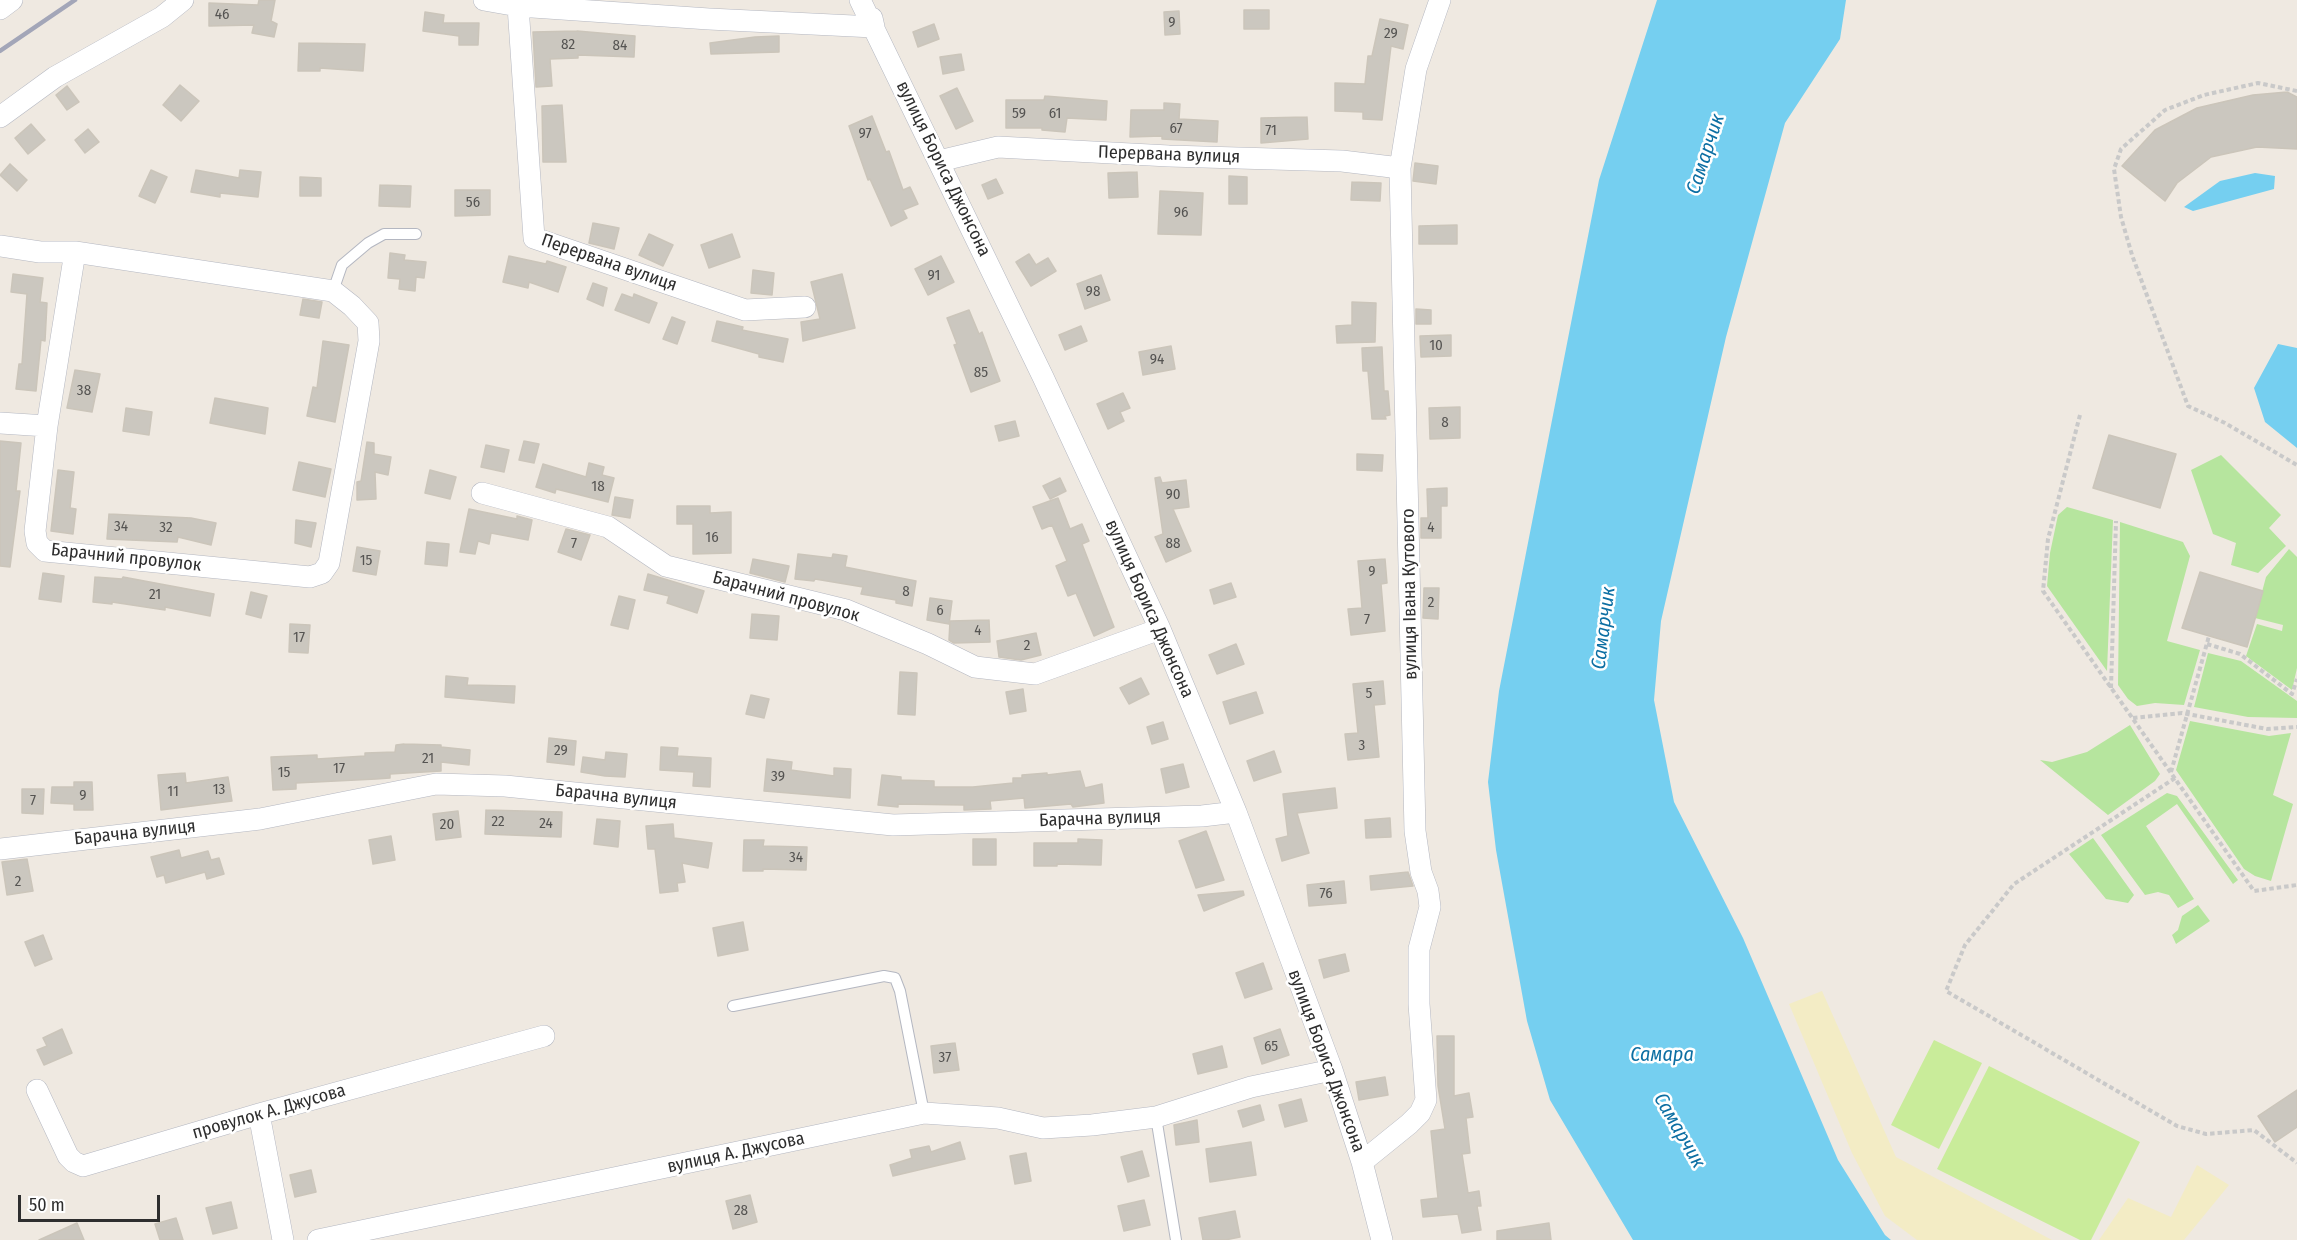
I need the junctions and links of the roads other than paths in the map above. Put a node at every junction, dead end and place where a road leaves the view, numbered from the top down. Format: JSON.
{"nodes":[{"id":1,"x":12,"y":0,"type":"edge"},
{"id":2,"x":183,"y":0,"type":"edge"},
{"id":3,"x":484,"y":0,"type":"edge"},
{"id":4,"x":860,"y":0,"type":"edge"},
{"id":5,"x":866,"y":0,"type":"edge"},
{"id":6,"x":1440,"y":0,"type":"edge"},
{"id":7,"x":518,"y":6,"type":"junction"},
{"id":8,"x":0,"y":9,"type":"edge"},
{"id":9,"x":874,"y":27,"type":"junction"},
{"id":10,"x":0,"y":117,"type":"edge"},
{"id":11,"x":939,"y":161,"type":"junction"},
{"id":12,"x":1400,"y":168,"type":"junction"},
{"id":13,"x":416,"y":234,"type":"dead end"},
{"id":14,"x":0,"y":246,"type":"edge"},
{"id":15,"x":75,"y":252,"type":"junction"},
{"id":16,"x":333,"y":291,"type":"junction"},
{"id":17,"x":805,"y":307,"type":"dead end"},
{"id":18,"x":0,"y":423,"type":"edge"},
{"id":19,"x":47,"y":426,"type":"junction"},
{"id":20,"x":482,"y":493,"type":"dead end"},
{"id":21,"x":1160,"y":629,"type":"junction"},
{"id":22,"x":1236,"y":812,"type":"junction"},
{"id":23,"x":0,"y":849,"type":"edge"},
{"id":24,"x":733,"y":1006,"type":"dead end"},
{"id":25,"x":544,"y":1036,"type":"dead end"},
{"id":26,"x":1332,"y":1071,"type":"junction"},
{"id":27,"x":37,"y":1090,"type":"dead end"},
{"id":28,"x":924,"y":1113,"type":"junction"},
{"id":29,"x":259,"y":1114,"type":"junction"},
{"id":30,"x":1156,"y":1117,"type":"junction"},
{"id":31,"x":1362,"y":1162,"type":"junction"},
{"id":32,"x":283,"y":1240,"type":"edge"},
{"id":33,"x":318,"y":1240,"type":"edge"},
{"id":34,"x":1176,"y":1240,"type":"edge"},
{"id":35,"x":1382,"y":1240,"type":"edge"}],
"edges":[{"from":1,"to":8,"type":"street"},
{"from":2,"to":10,"type":"street"},
{"from":3,"to":7,"type":"street"},
{"from":4,"to":9,"type":"street","name":"вулиця Бориса Джонсона"},
{"from":5,"to":9,"type":"street"},
{"from":6,"to":12,"type":"street","name":"вулиця Івана Кутового"},
{"from":7,"to":9,"type":"street"},
{"from":7,"to":17,"type":"street","name":"Перервана вулиця"},
{"from":9,"to":11,"type":"street","name":"вулиця Бориса Джонсона"},
{"from":11,"to":12,"type":"street","name":"Перервана вулиця"},
{"from":11,"to":21,"type":"street","name":"вулиця Бориса Джонсона"},
{"from":12,"to":31,"type":"street","name":"вулиця Івана Кутового"},
{"from":13,"to":16,"type":"lane"},
{"from":14,"to":15,"type":"street"},
{"from":15,"to":16,"type":"street"},
{"from":15,"to":19,"type":"street","name":"Барачний провулок"},
{"from":16,"to":19,"type":"street","name":"Барачний провулок"},
{"from":18,"to":19,"type":"street"},
{"from":20,"to":21,"type":"street","name":"Барачний провулок"},
{"from":21,"to":22,"type":"street","name":"вулиця Бориса Джонсона"},
{"from":22,"to":23,"type":"street","name":"Барачна вулиця"},
{"from":22,"to":26,"type":"street","name":"вулиця Бориса Джонсона"},
{"from":24,"to":28,"type":"lane"},
{"from":25,"to":29,"type":"street","name":"провулок А. Джусова"},
{"from":26,"to":30,"type":"street","name":"вулиця А. Джусова"},
{"from":26,"to":31,"type":"street","name":"вулиця Бориса Джонсона"},
{"from":27,"to":29,"type":"street","name":"провулок А. Джусова"},
{"from":28,"to":30,"type":"street","name":"вулиця А. Джусова"},
{"from":28,"to":33,"type":"street","name":"вулиця А. Джусова"},
{"from":29,"to":32,"type":"street"},
{"from":30,"to":34,"type":"lane"},
{"from":31,"to":35,"type":"street","name":"вулиця Бориса Джонсона"}]}
